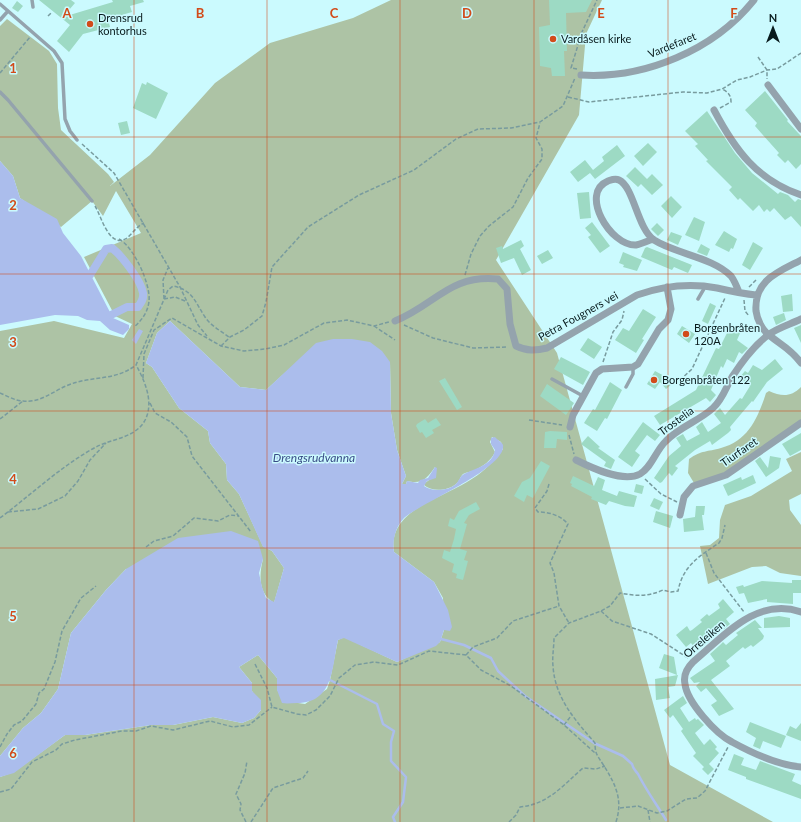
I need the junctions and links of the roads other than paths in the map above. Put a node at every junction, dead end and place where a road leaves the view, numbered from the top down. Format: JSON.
{"nodes":[{"id":1,"x":32,"y":0,"type":"edge"},
{"id":2,"x":754,"y":0,"type":"edge"},
{"id":3,"x":0,"y":4,"type":"edge"},
{"id":4,"x":33,"y":7,"type":"dead end"},
{"id":5,"x":8,"y":10,"type":"junction"},
{"id":6,"x":0,"y":20,"type":"edge"},
{"id":7,"x":580,"y":72,"type":"road end"},
{"id":8,"x":768,"y":85,"type":"dead end"},
{"id":9,"x":0,"y":92,"type":"edge"},
{"id":10,"x":714,"y":110,"type":"road end"},
{"id":11,"x":801,"y":129,"type":"edge"},
{"id":12,"x":77,"y":140,"type":"road end"},
{"id":13,"x":801,"y":195,"type":"edge"},
{"id":14,"x":92,"y":201,"type":"road end"},
{"id":15,"x":653,"y":239,"type":"junction"},
{"id":16,"x":801,"y":260,"type":"edge"},
{"id":17,"x":705,"y":286,"type":"junction"},
{"id":18,"x":667,"y":287,"type":"junction"},
{"id":19,"x":739,"y":292,"type":"junction"},
{"id":20,"x":756,"y":295,"type":"junction"},
{"id":21,"x":698,"y":299,"type":"dead end"},
{"id":22,"x":801,"y":319,"type":"edge"},
{"id":23,"x":395,"y":321,"type":"road end"},
{"id":24,"x":768,"y":335,"type":"junction"},
{"id":25,"x":801,"y":363,"type":"edge"},
{"id":26,"x":633,"y":367,"type":"junction"},
{"id":27,"x":552,"y":379,"type":"dead end"},
{"id":28,"x":626,"y":387,"type":"dead end"},
{"id":29,"x":584,"y":396,"type":"junction"},
{"id":30,"x":801,"y":423,"type":"edge"},
{"id":31,"x":570,"y":427,"type":"road end"},
{"id":32,"x":576,"y":460,"type":"road end"},
{"id":33,"x":680,"y":516,"type":"dead end"},
{"id":34,"x":801,"y":612,"type":"edge"},
{"id":35,"x":801,"y":767,"type":"edge"}],
"edges":[{"from":1,"to":4,"type":"lane"},
{"from":2,"to":7,"type":"street","name":"Vardefaret"},
{"from":3,"to":5,"type":"lane"},
{"from":5,"to":6,"type":"lane"},
{"from":5,"to":12,"type":"lane"},
{"from":8,"to":11,"type":"street"},
{"from":9,"to":14,"type":"lane"},
{"from":10,"to":13,"type":"street"},
{"from":15,"to":15,"type":"street"},
{"from":15,"to":19,"type":"street"},
{"from":16,"to":20,"type":"street"},
{"from":17,"to":18,"type":"street","name":"Petra Fougners vei"},
{"from":17,"to":19,"type":"street","name":"Petra Fougners vei"},
{"from":17,"to":21,"type":"lane"},
{"from":18,"to":23,"type":"street","name":"Petra Fougners vei"},
{"from":18,"to":26,"type":"street"},
{"from":19,"to":20,"type":"street","name":"Petra Fougners vei"},
{"from":20,"to":24,"type":"street"},
{"from":22,"to":24,"type":"street"},
{"from":24,"to":25,"type":"street"},
{"from":24,"to":32,"type":"street","name":"Trostelia"},
{"from":26,"to":28,"type":"lane"},
{"from":26,"to":29,"type":"street"},
{"from":27,"to":29,"type":"lane"},
{"from":29,"to":31,"type":"street"},
{"from":30,"to":33,"type":"street","name":"Tiurfaret"},
{"from":34,"to":35,"type":"street","name":"Orreleiken"}]}
